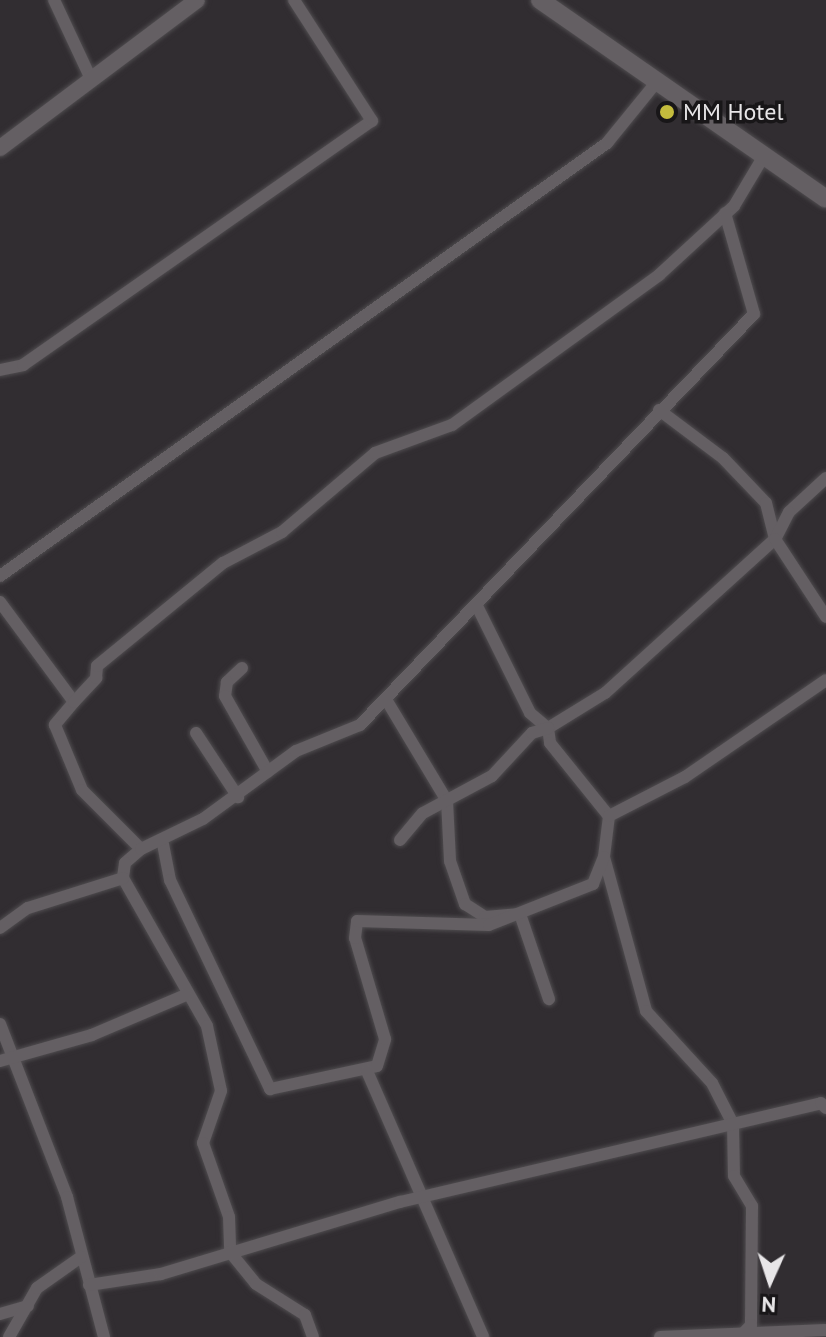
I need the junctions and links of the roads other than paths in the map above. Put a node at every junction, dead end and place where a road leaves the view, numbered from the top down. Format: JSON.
{"nodes":[{"id":1,"x":54,"y":0,"type":"edge"},
{"id":2,"x":197,"y":0,"type":"edge"},
{"id":3,"x":294,"y":0,"type":"edge"},
{"id":4,"x":540,"y":0,"type":"edge"},
{"id":5,"x":90,"y":77,"type":"junction"},
{"id":6,"x":659,"y":79,"type":"junction"},
{"id":7,"x":0,"y":148,"type":"edge"},
{"id":8,"x":765,"y":154,"type":"junction"},
{"id":9,"x":826,"y":199,"type":"edge"},
{"id":10,"x":725,"y":213,"type":"junction"},
{"id":11,"x":0,"y":370,"type":"edge"},
{"id":12,"x":659,"y":410,"type":"junction"},
{"id":13,"x":826,"y":478,"type":"edge"},
{"id":14,"x":775,"y":539,"type":"junction"},
{"id":15,"x":0,"y":576,"type":"edge"},
{"id":16,"x":0,"y":602,"type":"edge"},
{"id":17,"x":477,"y":606,"type":"junction"},
{"id":18,"x":826,"y":617,"type":"edge"},
{"id":19,"x":242,"y":668,"type":"dead end"},
{"id":20,"x":826,"y":680,"type":"edge"},
{"id":21,"x":387,"y":701,"type":"junction"},
{"id":22,"x":74,"y":702,"type":"junction"},
{"id":23,"x":548,"y":728,"type":"junction"},
{"id":24,"x":196,"y":733,"type":"dead end"},
{"id":25,"x":268,"y":772,"type":"junction"},
{"id":26,"x":238,"y":797,"type":"junction"},
{"id":27,"x":447,"y":801,"type":"junction"},
{"id":28,"x":609,"y":816,"type":"junction"},
{"id":29,"x":400,"y":840,"type":"dead end"},
{"id":30,"x":163,"y":844,"type":"junction"},
{"id":31,"x":141,"y":849,"type":"junction"},
{"id":32,"x":604,"y":857,"type":"junction"},
{"id":33,"x":123,"y":878,"type":"junction"},
{"id":34,"x":520,"y":914,"type":"junction"},
{"id":35,"x":0,"y":928,"type":"edge"},
{"id":36,"x":186,"y":995,"type":"junction"},
{"id":37,"x":549,"y":999,"type":"dead end"},
{"id":38,"x":0,"y":1024,"type":"edge"},
{"id":39,"x":15,"y":1054,"type":"junction"},
{"id":40,"x":0,"y":1061,"type":"edge"},
{"id":41,"x":367,"y":1071,"type":"junction"},
{"id":42,"x":826,"y":1108,"type":"edge"},
{"id":43,"x":733,"y":1124,"type":"junction"},
{"id":44,"x":422,"y":1197,"type":"junction"},
{"id":45,"x":230,"y":1252,"type":"junction"},
{"id":46,"x":81,"y":1257,"type":"junction"},
{"id":47,"x":89,"y":1285,"type":"junction"},
{"id":48,"x":28,"y":1306,"type":"junction"},
{"id":49,"x":0,"y":1314,"type":"edge"},
{"id":50,"x":823,"y":1332,"type":"edge"},
{"id":51,"x":742,"y":1335,"type":"edge"},
{"id":52,"x":9,"y":1337,"type":"edge"},
{"id":53,"x":104,"y":1337,"type":"edge"},
{"id":54,"x":313,"y":1337,"type":"edge"},
{"id":55,"x":483,"y":1337,"type":"edge"},
{"id":56,"x":660,"y":1337,"type":"edge"}],
"edges":[{"from":1,"to":5,"type":"street"},
{"from":2,"to":5,"type":"street"},
{"from":3,"to":11,"type":"street"},
{"from":4,"to":6,"type":"main road"},
{"from":5,"to":7,"type":"street"},
{"from":6,"to":8,"type":"main road"},
{"from":6,"to":15,"type":"street"},
{"from":8,"to":9,"type":"main road"},
{"from":8,"to":10,"type":"street"},
{"from":10,"to":12,"type":"street"},
{"from":10,"to":22,"type":"street"},
{"from":12,"to":14,"type":"street"},
{"from":12,"to":17,"type":"street"},
{"from":13,"to":14,"type":"street"},
{"from":14,"to":18,"type":"street"},
{"from":14,"to":23,"type":"street"},
{"from":16,"to":22,"type":"street"},
{"from":17,"to":21,"type":"street"},
{"from":17,"to":23,"type":"street"},
{"from":19,"to":25,"type":"street"},
{"from":20,"to":28,"type":"street"},
{"from":21,"to":25,"type":"street"},
{"from":21,"to":27,"type":"street"},
{"from":22,"to":31,"type":"street"},
{"from":23,"to":27,"type":"street"},
{"from":23,"to":28,"type":"street"},
{"from":24,"to":26,"type":"street"},
{"from":25,"to":26,"type":"street"},
{"from":26,"to":30,"type":"street"},
{"from":27,"to":29,"type":"street"},
{"from":27,"to":34,"type":"street"},
{"from":28,"to":32,"type":"street"},
{"from":30,"to":31,"type":"street"},
{"from":30,"to":41,"type":"street"},
{"from":31,"to":33,"type":"street"},
{"from":32,"to":34,"type":"street"},
{"from":32,"to":43,"type":"street"},
{"from":33,"to":35,"type":"street"},
{"from":33,"to":36,"type":"street"},
{"from":34,"to":37,"type":"street"},
{"from":34,"to":41,"type":"street"},
{"from":36,"to":39,"type":"street"},
{"from":36,"to":45,"type":"street"},
{"from":38,"to":39,"type":"street"},
{"from":39,"to":40,"type":"street"},
{"from":39,"to":46,"type":"street"},
{"from":41,"to":44,"type":"street"},
{"from":42,"to":43,"type":"street"},
{"from":43,"to":44,"type":"street"},
{"from":43,"to":51,"type":"street"},
{"from":44,"to":45,"type":"street"},
{"from":44,"to":55,"type":"street"},
{"from":45,"to":47,"type":"street"},
{"from":45,"to":54,"type":"street"},
{"from":46,"to":47,"type":"street"},
{"from":46,"to":48,"type":"street"},
{"from":47,"to":53,"type":"street"},
{"from":48,"to":49,"type":"street"},
{"from":48,"to":52,"type":"street"},
{"from":50,"to":51,"type":"street"},
{"from":51,"to":56,"type":"street"}]}
